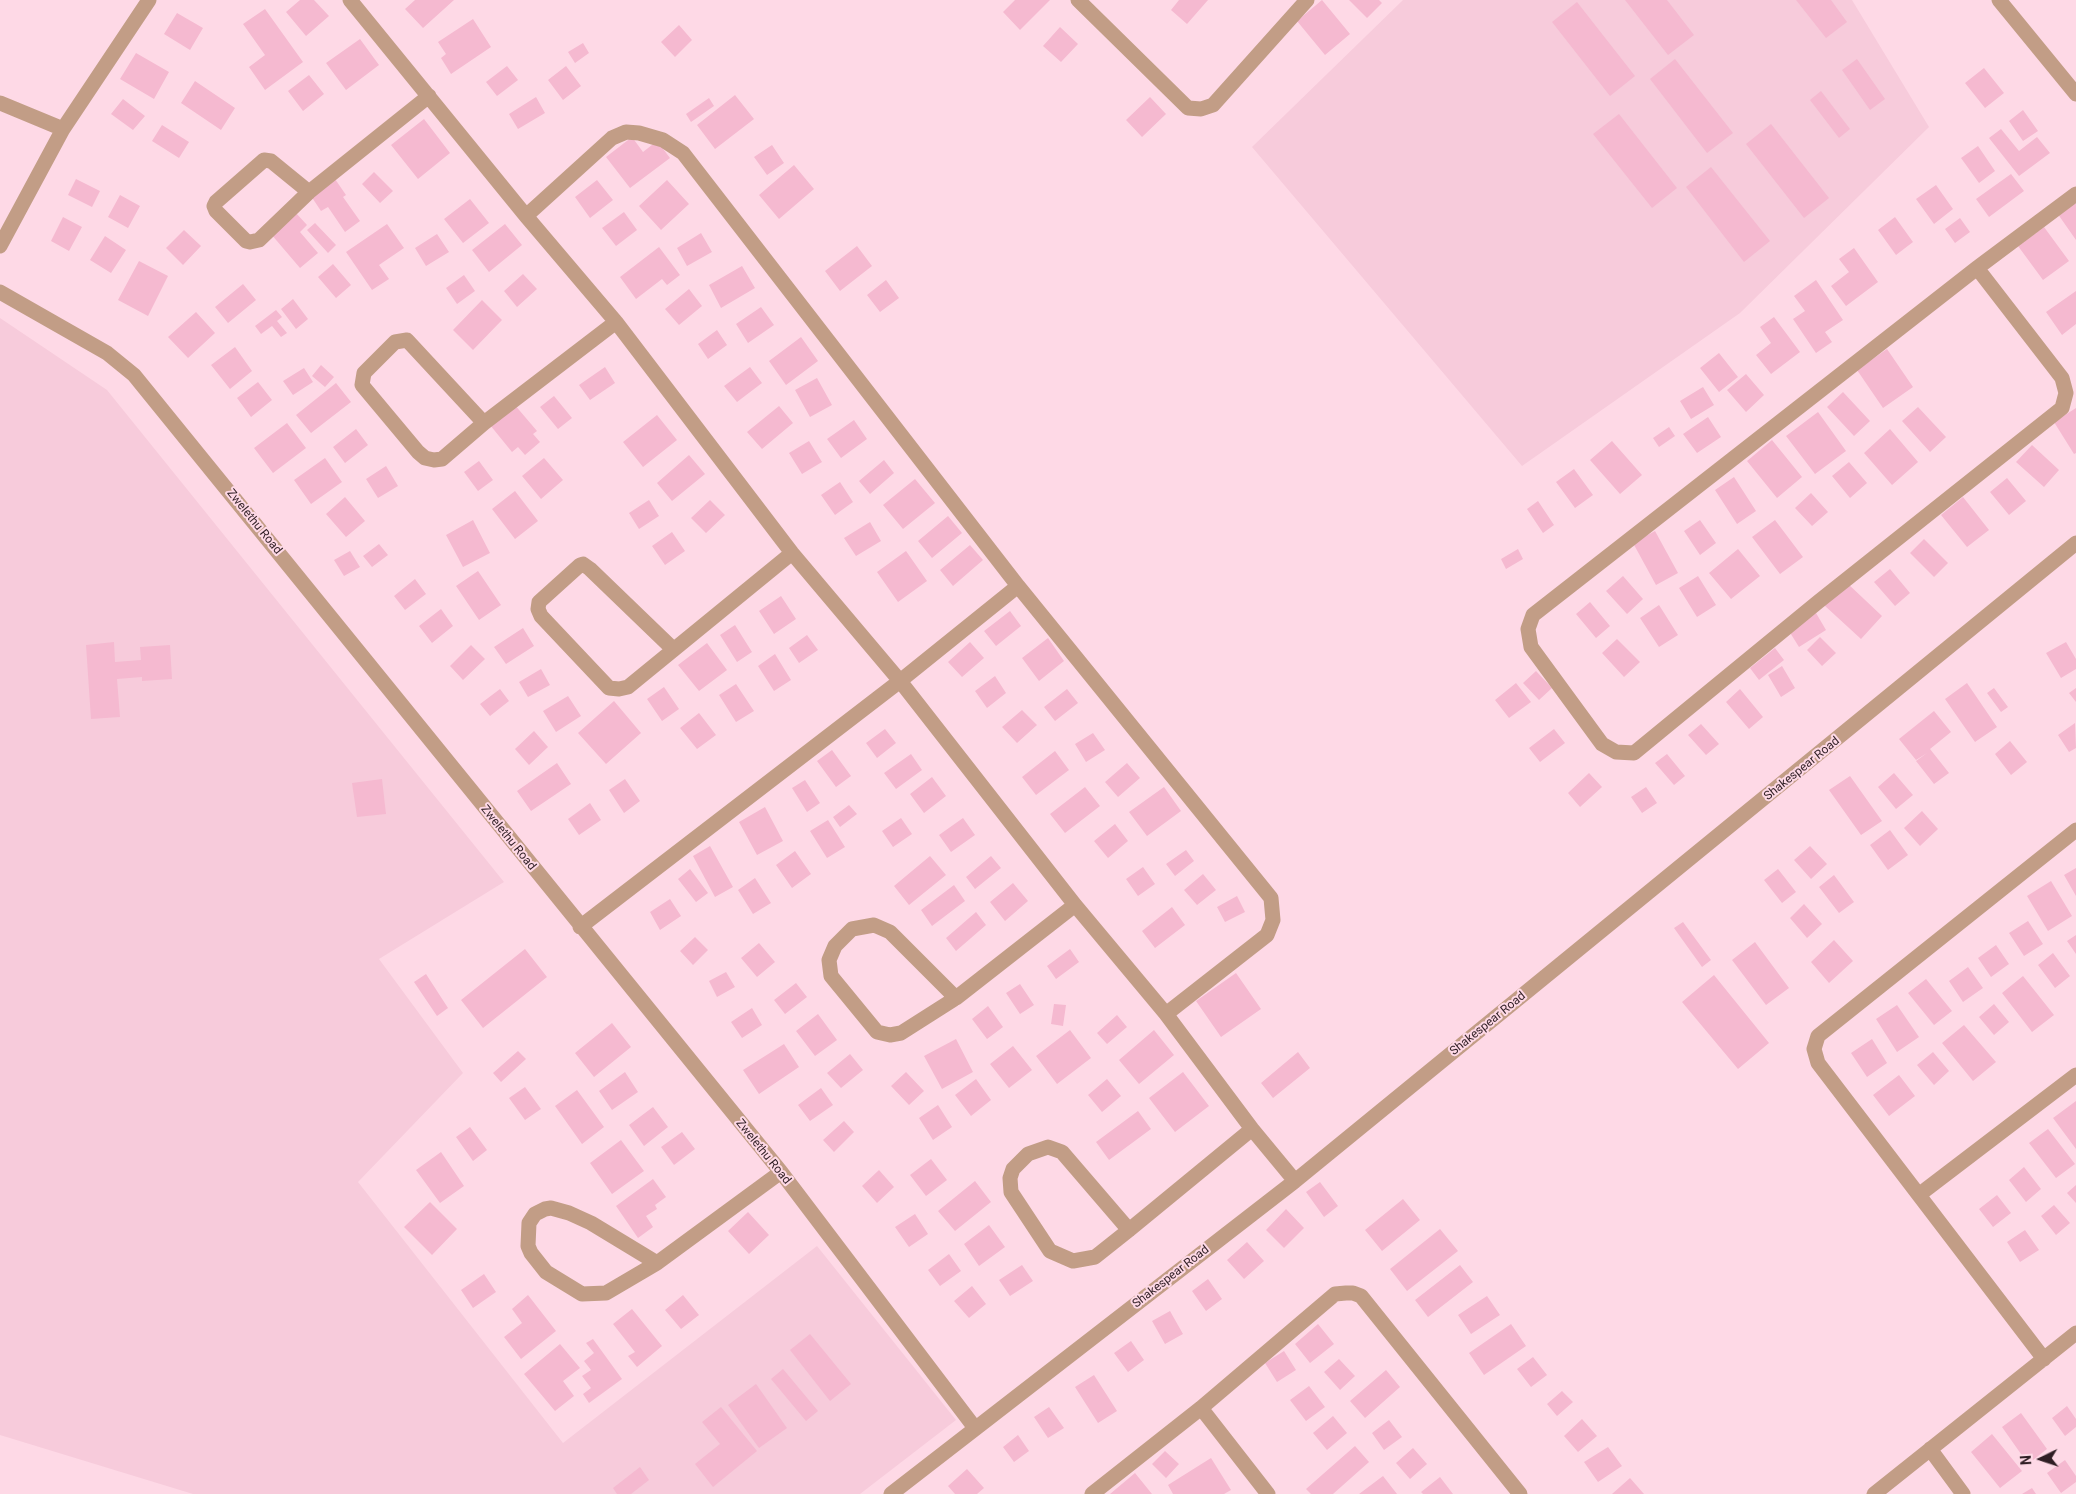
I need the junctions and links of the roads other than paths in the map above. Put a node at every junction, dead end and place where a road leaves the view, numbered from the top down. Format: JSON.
{"nodes":[{"id":1,"x":149,"y":0,"type":"edge"},
{"id":2,"x":350,"y":0,"type":"edge"},
{"id":3,"x":1078,"y":0,"type":"edge"},
{"id":4,"x":1307,"y":0,"type":"edge"},
{"id":5,"x":1999,"y":0,"type":"edge"},
{"id":6,"x":2076,"y":94,"type":"edge"},
{"id":7,"x":429,"y":96,"type":"junction"},
{"id":8,"x":0,"y":103,"type":"edge"},
{"id":9,"x":63,"y":129,"type":"junction"},
{"id":10,"x":309,"y":192,"type":"junction"},
{"id":11,"x":2076,"y":194,"type":"edge"},
{"id":12,"x":526,"y":216,"type":"junction"},
{"id":13,"x":0,"y":246,"type":"edge"},
{"id":14,"x":1977,"y":268,"type":"junction"},
{"id":15,"x":0,"y":292,"type":"edge"},
{"id":16,"x":616,"y":322,"type":"junction"},
{"id":17,"x":484,"y":423,"type":"junction"},
{"id":18,"x":2076,"y":543,"type":"edge"},
{"id":19,"x":792,"y":553,"type":"junction"},
{"id":20,"x":1018,"y":586,"type":"junction"},
{"id":21,"x":673,"y":649,"type":"junction"},
{"id":22,"x":900,"y":682,"type":"junction"},
{"id":23,"x":2076,"y":830,"type":"edge"},
{"id":24,"x":1075,"y":905,"type":"junction"},
{"id":25,"x":580,"y":927,"type":"junction"},
{"id":26,"x":956,"y":998,"type":"junction"},
{"id":27,"x":1166,"y":1014,"type":"junction"},
{"id":28,"x":2076,"y":1075,"type":"edge"},
{"id":29,"x":1252,"y":1129,"type":"junction"},
{"id":30,"x":780,"y":1172,"type":"junction"},
{"id":31,"x":1295,"y":1181,"type":"junction"},
{"id":32,"x":1920,"y":1194,"type":"junction"},
{"id":33,"x":1129,"y":1230,"type":"junction"},
{"id":34,"x":656,"y":1264,"type":"junction"},
{"id":35,"x":2076,"y":1333,"type":"edge"},
{"id":36,"x":2044,"y":1359,"type":"junction"},
{"id":37,"x":1201,"y":1408,"type":"junction"},
{"id":38,"x":975,"y":1428,"type":"junction"},
{"id":39,"x":1930,"y":1449,"type":"junction"},
{"id":40,"x":890,"y":1494,"type":"edge"},
{"id":41,"x":1092,"y":1494,"type":"edge"},
{"id":42,"x":1268,"y":1494,"type":"edge"},
{"id":43,"x":1520,"y":1494,"type":"edge"},
{"id":44,"x":1874,"y":1494,"type":"edge"},
{"id":45,"x":1963,"y":1494,"type":"edge"}],
"edges":[{"from":1,"to":9,"type":"street"},
{"from":2,"to":7,"type":"street"},
{"from":3,"to":4,"type":"street"},
{"from":5,"to":6,"type":"street"},
{"from":7,"to":10,"type":"street"},
{"from":7,"to":12,"type":"street"},
{"from":8,"to":9,"type":"street"},
{"from":9,"to":13,"type":"street"},
{"from":10,"to":10,"type":"street"},
{"from":11,"to":14,"type":"street"},
{"from":12,"to":16,"type":"street"},
{"from":12,"to":20,"type":"street"},
{"from":14,"to":14,"type":"street"},
{"from":15,"to":25,"type":"street","name":"Zwelethu Road"},
{"from":16,"to":17,"type":"street"},
{"from":16,"to":19,"type":"street"},
{"from":17,"to":17,"type":"street"},
{"from":18,"to":31,"type":"street","name":"Shakespear Road"},
{"from":19,"to":21,"type":"street"},
{"from":19,"to":22,"type":"street"},
{"from":20,"to":22,"type":"street"},
{"from":20,"to":27,"type":"street"},
{"from":21,"to":21,"type":"street"},
{"from":22,"to":24,"type":"street"},
{"from":22,"to":25,"type":"street"},
{"from":23,"to":32,"type":"street"},
{"from":24,"to":26,"type":"street"},
{"from":24,"to":27,"type":"street"},
{"from":25,"to":30,"type":"street","name":"Zwelethu Road"},
{"from":26,"to":26,"type":"street"},
{"from":27,"to":29,"type":"street"},
{"from":28,"to":32,"type":"street"},
{"from":29,"to":31,"type":"street"},
{"from":29,"to":33,"type":"street"},
{"from":30,"to":34,"type":"street"},
{"from":30,"to":38,"type":"street","name":"Zwelethu Road"},
{"from":31,"to":38,"type":"street","name":"Shakespear Road"},
{"from":32,"to":36,"type":"street"},
{"from":33,"to":33,"type":"street"},
{"from":34,"to":34,"type":"street"},
{"from":35,"to":36,"type":"street"},
{"from":36,"to":39,"type":"street"},
{"from":37,"to":41,"type":"street"},
{"from":37,"to":42,"type":"street"},
{"from":37,"to":43,"type":"street"},
{"from":38,"to":40,"type":"street","name":"Shakespear Road"},
{"from":39,"to":44,"type":"street"},
{"from":39,"to":45,"type":"street"}]}
